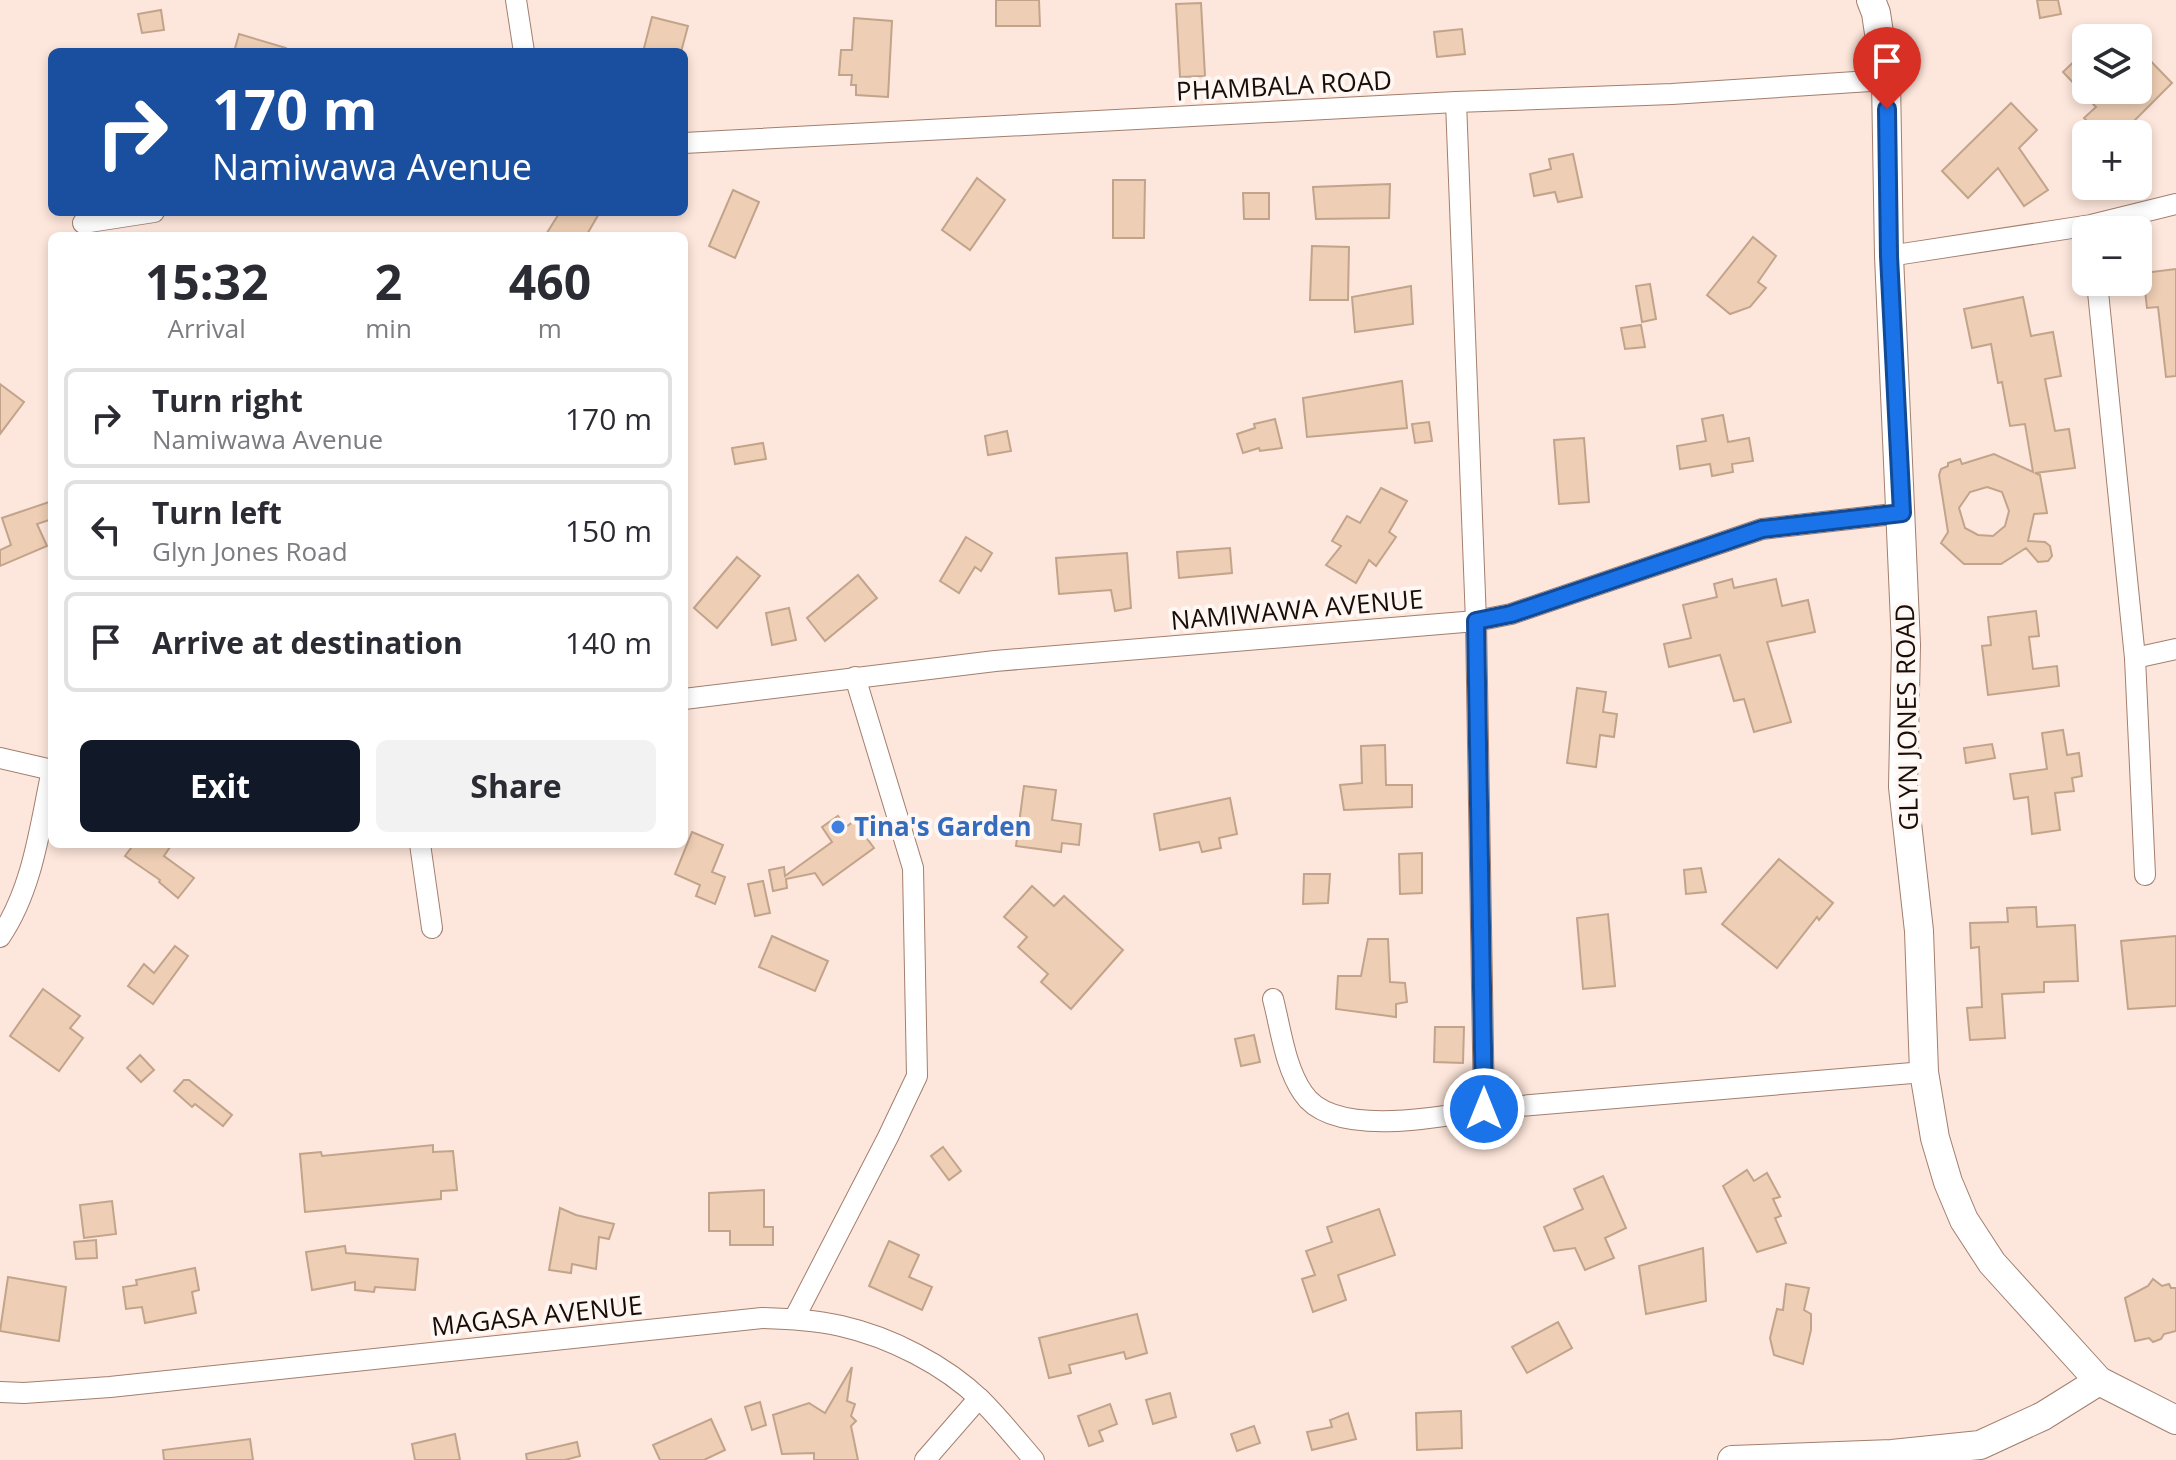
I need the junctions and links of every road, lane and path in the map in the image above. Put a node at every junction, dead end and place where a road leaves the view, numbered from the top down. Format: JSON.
{"nodes":[{"id":1,"x":516,"y":0,"type":"edge"},
{"id":2,"x":1871,"y":0,"type":"edge"},
{"id":3,"x":523,"y":48,"type":"edge"},
{"id":4,"x":1886,"y":80,"type":"junction"},
{"id":5,"x":1456,"y":102,"type":"junction"},
{"id":6,"x":688,"y":143,"type":"edge"},
{"id":7,"x":2176,"y":204,"type":"edge"},
{"id":8,"x":128,"y":216,"type":"edge"},
{"id":9,"x":2134,"y":216,"type":"edge"},
{"id":10,"x":83,"y":223,"type":"dead end"},
{"id":11,"x":2072,"y":231,"type":"edge"},
{"id":12,"x":1889,"y":256,"type":"junction"},
{"id":13,"x":2098,"y":296,"type":"edge"},
{"id":14,"x":1902,"y":513,"type":"junction"},
{"id":15,"x":1476,"y":621,"type":"junction"},
{"id":16,"x":2176,"y":649,"type":"edge"},
{"id":17,"x":2135,"y":658,"type":"junction"},
{"id":18,"x":855,"y":677,"type":"junction"},
{"id":19,"x":688,"y":698,"type":"edge"},
{"id":20,"x":0,"y":758,"type":"edge"},
{"id":21,"x":48,"y":769,"type":"edge"},
{"id":22,"x":48,"y":788,"type":"edge"},
{"id":23,"x":421,"y":848,"type":"edge"},
{"id":24,"x":2145,"y":875,"type":"dead end"},
{"id":25,"x":432,"y":928,"type":"dead end"},
{"id":26,"x":0,"y":937,"type":"edge"},
{"id":27,"x":1273,"y":999,"type":"dead end"},
{"id":28,"x":1924,"y":1072,"type":"junction"},
{"id":29,"x":1484,"y":1109,"type":"junction"},
{"id":30,"x":794,"y":1319,"type":"junction"},
{"id":31,"x":2099,"y":1381,"type":"junction"},
{"id":32,"x":0,"y":1392,"type":"edge"},
{"id":33,"x":979,"y":1398,"type":"junction"},
{"id":34,"x":2176,"y":1420,"type":"edge"},
{"id":35,"x":1981,"y":1452,"type":"edge"},
{"id":36,"x":925,"y":1460,"type":"edge"},
{"id":37,"x":1034,"y":1460,"type":"edge"},
{"id":38,"x":1732,"y":1460,"type":"edge"}],
"edges":[{"from":1,"to":3,"type":"street"},
{"from":2,"to":4,"type":"street","name":"GLYN JONES ROAD"},
{"from":4,"to":5,"type":"street","name":"PHAMBALA ROAD"},
{"from":4,"to":12,"type":"street","name":"GLYN JONES ROAD"},
{"from":5,"to":6,"type":"street","name":"PHAMBALA ROAD"},
{"from":5,"to":15,"type":"street"},
{"from":7,"to":9,"type":"street"},
{"from":8,"to":10,"type":"street"},
{"from":11,"to":12,"type":"street"},
{"from":12,"to":14,"type":"street","name":"GLYN JONES ROAD"},
{"from":13,"to":17,"type":"street"},
{"from":14,"to":15,"type":"street","name":"NAMIWAWA AVENUE"},
{"from":14,"to":28,"type":"street","name":"GLYN JONES ROAD"},
{"from":15,"to":18,"type":"street","name":"NAMIWAWA AVENUE"},
{"from":15,"to":29,"type":"street"},
{"from":16,"to":17,"type":"street"},
{"from":17,"to":24,"type":"street"},
{"from":18,"to":19,"type":"street","name":"NAMIWAWA AVENUE"},
{"from":18,"to":30,"type":"street"},
{"from":20,"to":21,"type":"street"},
{"from":22,"to":26,"type":"street"},
{"from":23,"to":25,"type":"street"},
{"from":27,"to":29,"type":"street"},
{"from":28,"to":29,"type":"street"},
{"from":28,"to":31,"type":"street","name":"GLYN JONES ROAD"},
{"from":30,"to":32,"type":"street","name":"MAGASA AVENUE"},
{"from":30,"to":33,"type":"street","name":"MAGASA AVENUE"},
{"from":31,"to":34,"type":"street"},
{"from":31,"to":35,"type":"street"},
{"from":33,"to":36,"type":"street"},
{"from":33,"to":37,"type":"street","name":"MAGASA AVENUE"},
{"from":35,"to":38,"type":"street"}]}
